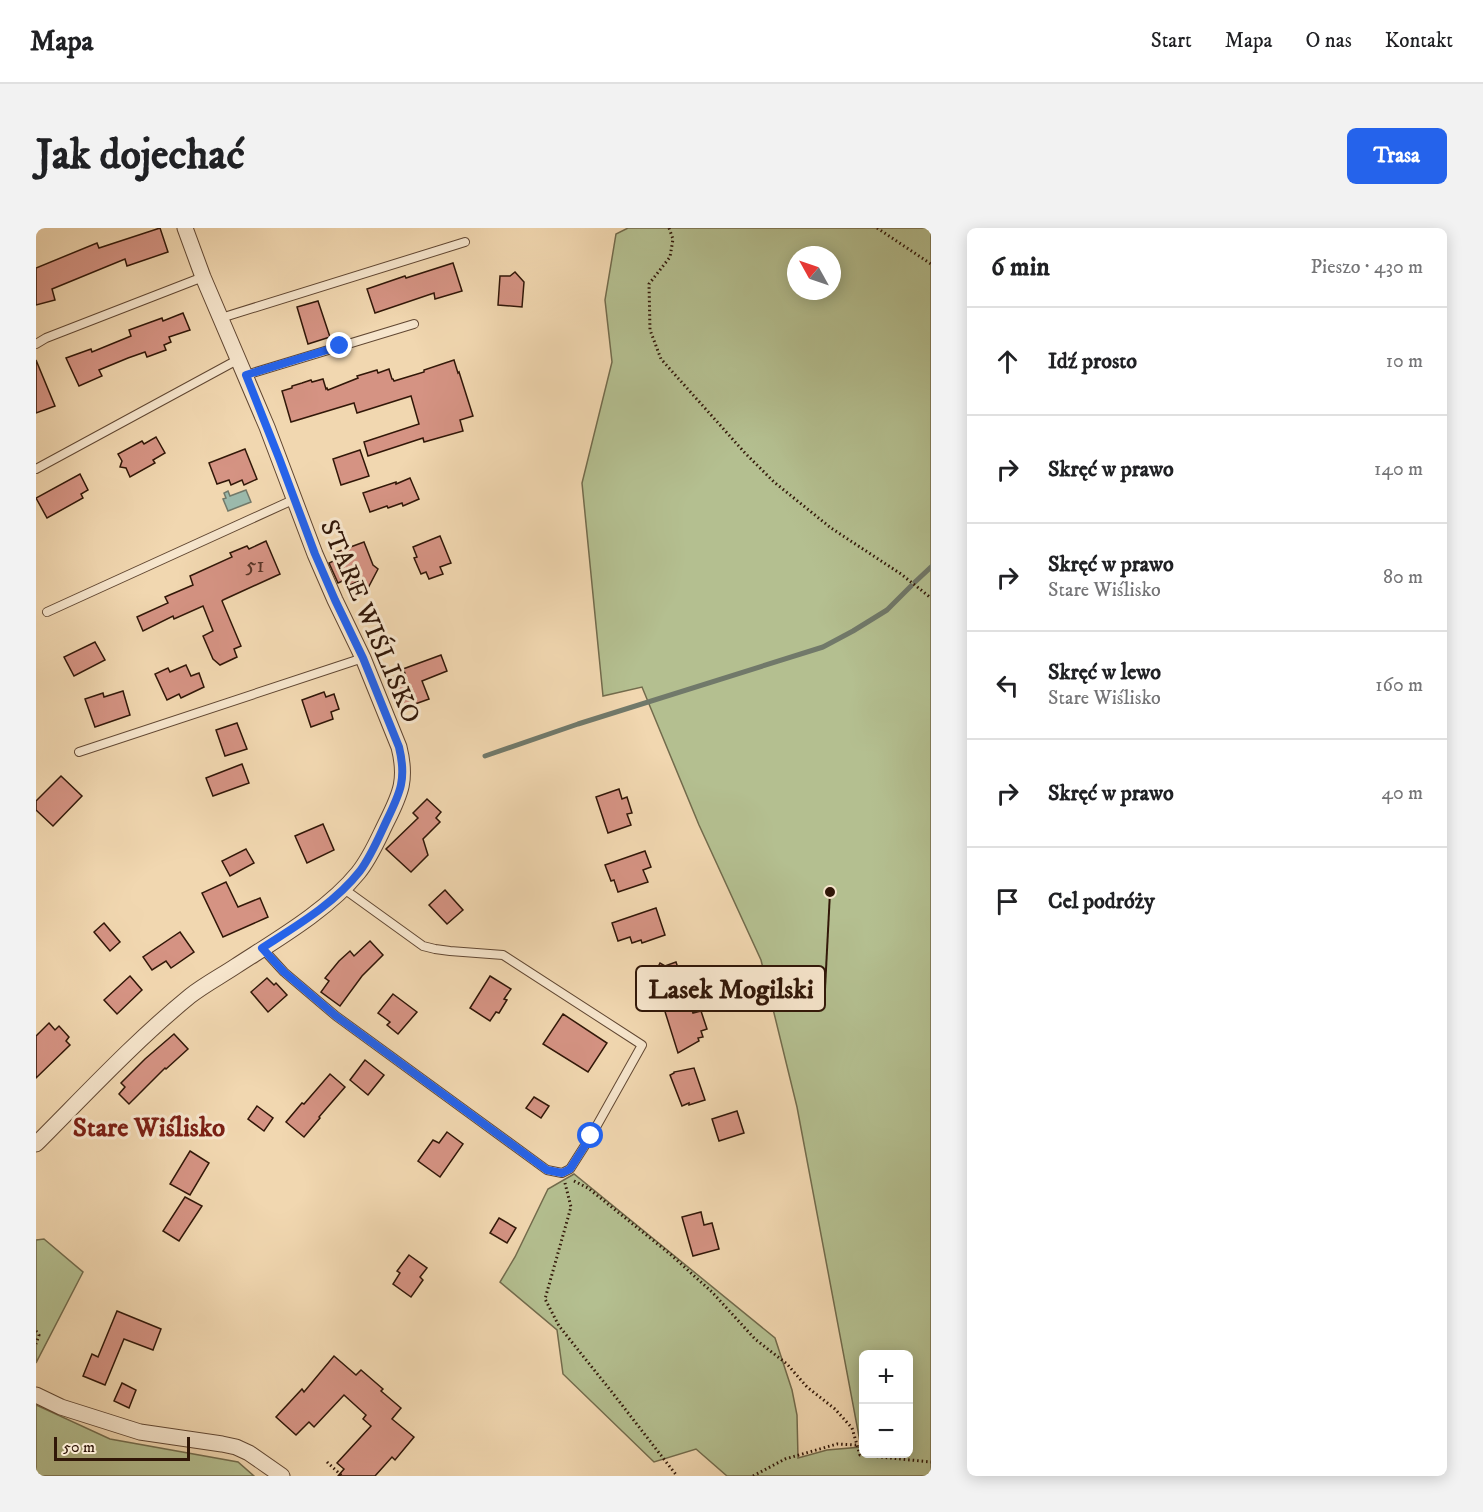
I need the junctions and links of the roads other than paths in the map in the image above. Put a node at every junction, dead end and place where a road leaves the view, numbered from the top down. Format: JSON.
{"nodes":[{"id":1,"x":185,"y":228,"type":"edge"},
{"id":2,"x":465,"y":242,"type":"dead end"},
{"id":3,"x":203,"y":277,"type":"junction"},
{"id":4,"x":221,"y":318,"type":"junction"},
{"id":5,"x":414,"y":324,"type":"dead end"},
{"id":6,"x":36,"y":344,"type":"edge"},
{"id":7,"x":239,"y":359,"type":"junction"},
{"id":8,"x":246,"y":375,"type":"junction"},
{"id":9,"x":36,"y":469,"type":"edge"},
{"id":10,"x":295,"y":499,"type":"junction"},
{"id":11,"x":47,"y":612,"type":"dead end"},
{"id":12,"x":363,"y":658,"type":"junction"},
{"id":13,"x":80,"y":752,"type":"dead end"},
{"id":14,"x":344,"y":889,"type":"junction"},
{"id":15,"x":262,"y":948,"type":"junction"},
{"id":16,"x":36,"y":1144,"type":"edge"},
{"id":17,"x":36,"y":1395,"type":"edge"},
{"id":18,"x":282,"y":1476,"type":"edge"}],
"edges":[{"from":1,"to":3,"type":"street","name":"STARE WIŚLISKO"},
{"from":2,"to":4,"type":"lane"},
{"from":3,"to":4,"type":"street","name":"STARE WIŚLISKO"},
{"from":3,"to":6,"type":"lane"},
{"from":4,"to":7,"type":"street","name":"STARE WIŚLISKO"},
{"from":5,"to":8,"type":"lane"},
{"from":7,"to":8,"type":"street","name":"STARE WIŚLISKO"},
{"from":7,"to":9,"type":"lane"},
{"from":8,"to":10,"type":"street","name":"STARE WIŚLISKO"},
{"from":10,"to":11,"type":"lane"},
{"from":10,"to":12,"type":"street","name":"STARE WIŚLISKO"},
{"from":12,"to":13,"type":"lane"},
{"from":12,"to":14,"type":"street","name":"STARE WIŚLISKO"},
{"from":14,"to":15,"type":"street","name":"STARE WIŚLISKO"},
{"from":14,"to":15,"type":"lane"},
{"from":15,"to":16,"type":"street","name":"STARE WIŚLISKO"},
{"from":17,"to":18,"type":"street"}]}
